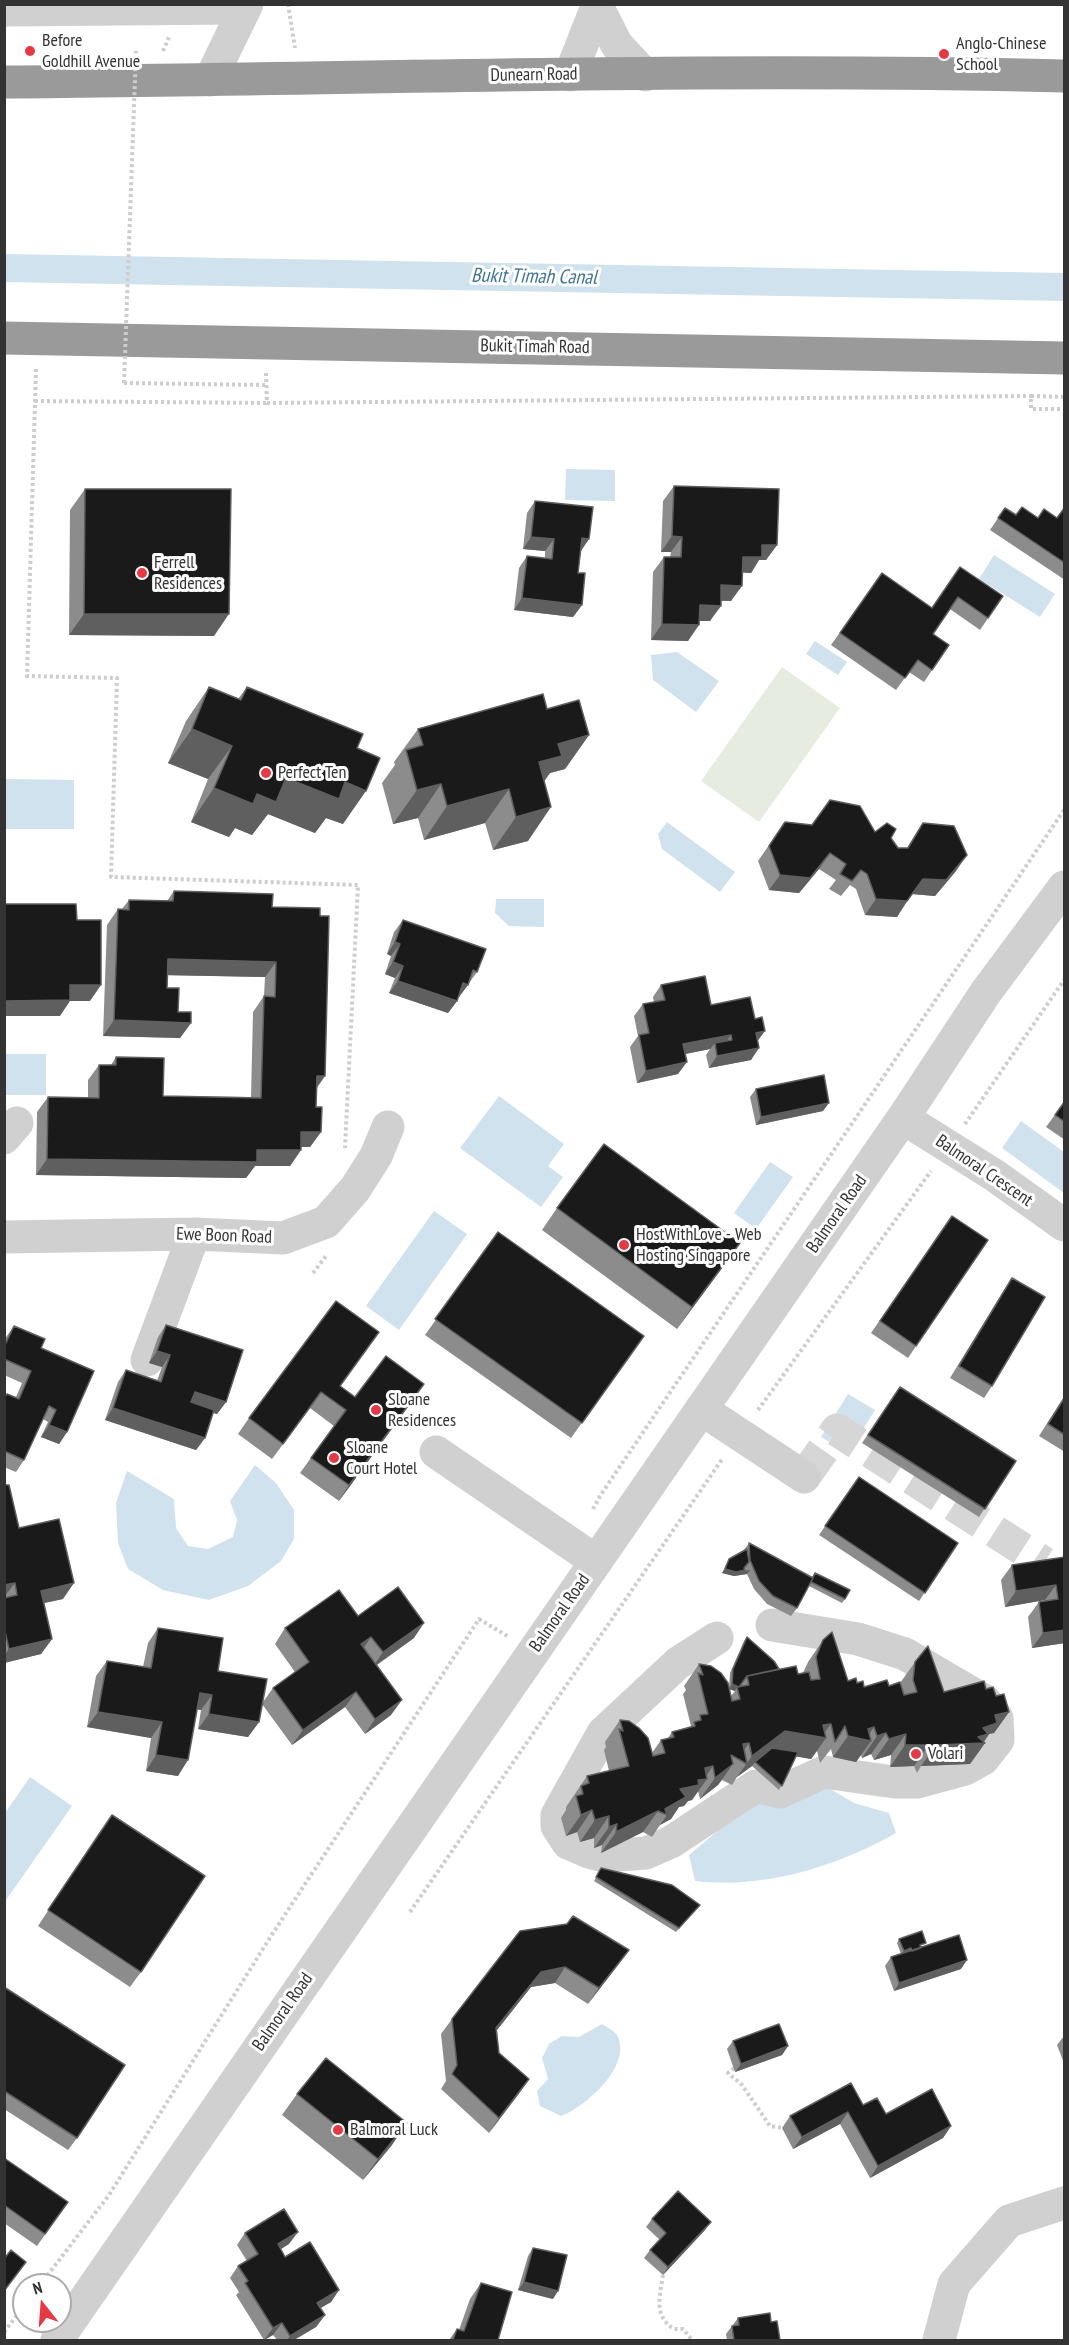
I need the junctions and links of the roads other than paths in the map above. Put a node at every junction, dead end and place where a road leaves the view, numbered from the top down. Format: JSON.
{"nodes":[{"id":1,"x":246,"y":6,"type":"edge"},
{"id":2,"x":598,"y":6,"type":"edge"},
{"id":3,"x":4,"y":10,"type":"edge"},
{"id":4,"x":570,"y":75,"type":"junction"},
{"id":5,"x":645,"y":75,"type":"junction"},
{"id":6,"x":1065,"y":76,"type":"edge"},
{"id":7,"x":210,"y":80,"type":"junction"},
{"id":8,"x":4,"y":82,"type":"edge"},
{"id":9,"x":4,"y":338,"type":"edge"},
{"id":10,"x":1065,"y":358,"type":"edge"},
{"id":11,"x":1065,"y":886,"type":"edge"},
{"id":12,"x":903,"y":1118,"type":"junction"},
{"id":13,"x":388,"y":1127,"type":"dead end"},
{"id":14,"x":1065,"y":1226,"type":"edge"},
{"id":15,"x":194,"y":1234,"type":"junction"},
{"id":16,"x":4,"y":1237,"type":"edge"},
{"id":17,"x":147,"y":1360,"type":"dead end"},
{"id":18,"x":701,"y":1409,"type":"junction"},
{"id":19,"x":436,"y":1452,"type":"dead end"},
{"id":20,"x":804,"y":1477,"type":"dead end"},
{"id":21,"x":596,"y":1561,"type":"junction"},
{"id":22,"x":772,"y":1625,"type":"dead end"},
{"id":23,"x":717,"y":1638,"type":"dead end"},
{"id":24,"x":1065,"y":2203,"type":"edge"},
{"id":25,"x":57,"y":2340,"type":"edge"},
{"id":26,"x":939,"y":2340,"type":"edge"}],
"edges":[{"from":1,"to":3,"type":"street"},
{"from":1,"to":7,"type":"street"},
{"from":2,"to":4,"type":"street"},
{"from":2,"to":5,"type":"street"},
{"from":4,"to":5,"type":"highway","name":"Dunearn Road"},
{"from":4,"to":7,"type":"highway","name":"Dunearn Road"},
{"from":5,"to":6,"type":"highway","name":"Dunearn Road"},
{"from":7,"to":8,"type":"highway","name":"Dunearn Road"},
{"from":9,"to":10,"type":"highway","name":"Bukit Timah Road"},
{"from":11,"to":12,"type":"street","name":"Balmoral Road"},
{"from":12,"to":14,"type":"street","name":"Balmoral Crescent"},
{"from":12,"to":18,"type":"street","name":"Balmoral Road"},
{"from":13,"to":15,"type":"street","name":"Ewe Boon Road"},
{"from":15,"to":16,"type":"street","name":"Ewe Boon Road"},
{"from":15,"to":17,"type":"street"},
{"from":18,"to":20,"type":"street"},
{"from":18,"to":21,"type":"street","name":"Balmoral Road"},
{"from":19,"to":21,"type":"street"},
{"from":21,"to":25,"type":"street","name":"Balmoral Road"},
{"from":22,"to":23,"type":"street"},
{"from":24,"to":26,"type":"street"}]}
